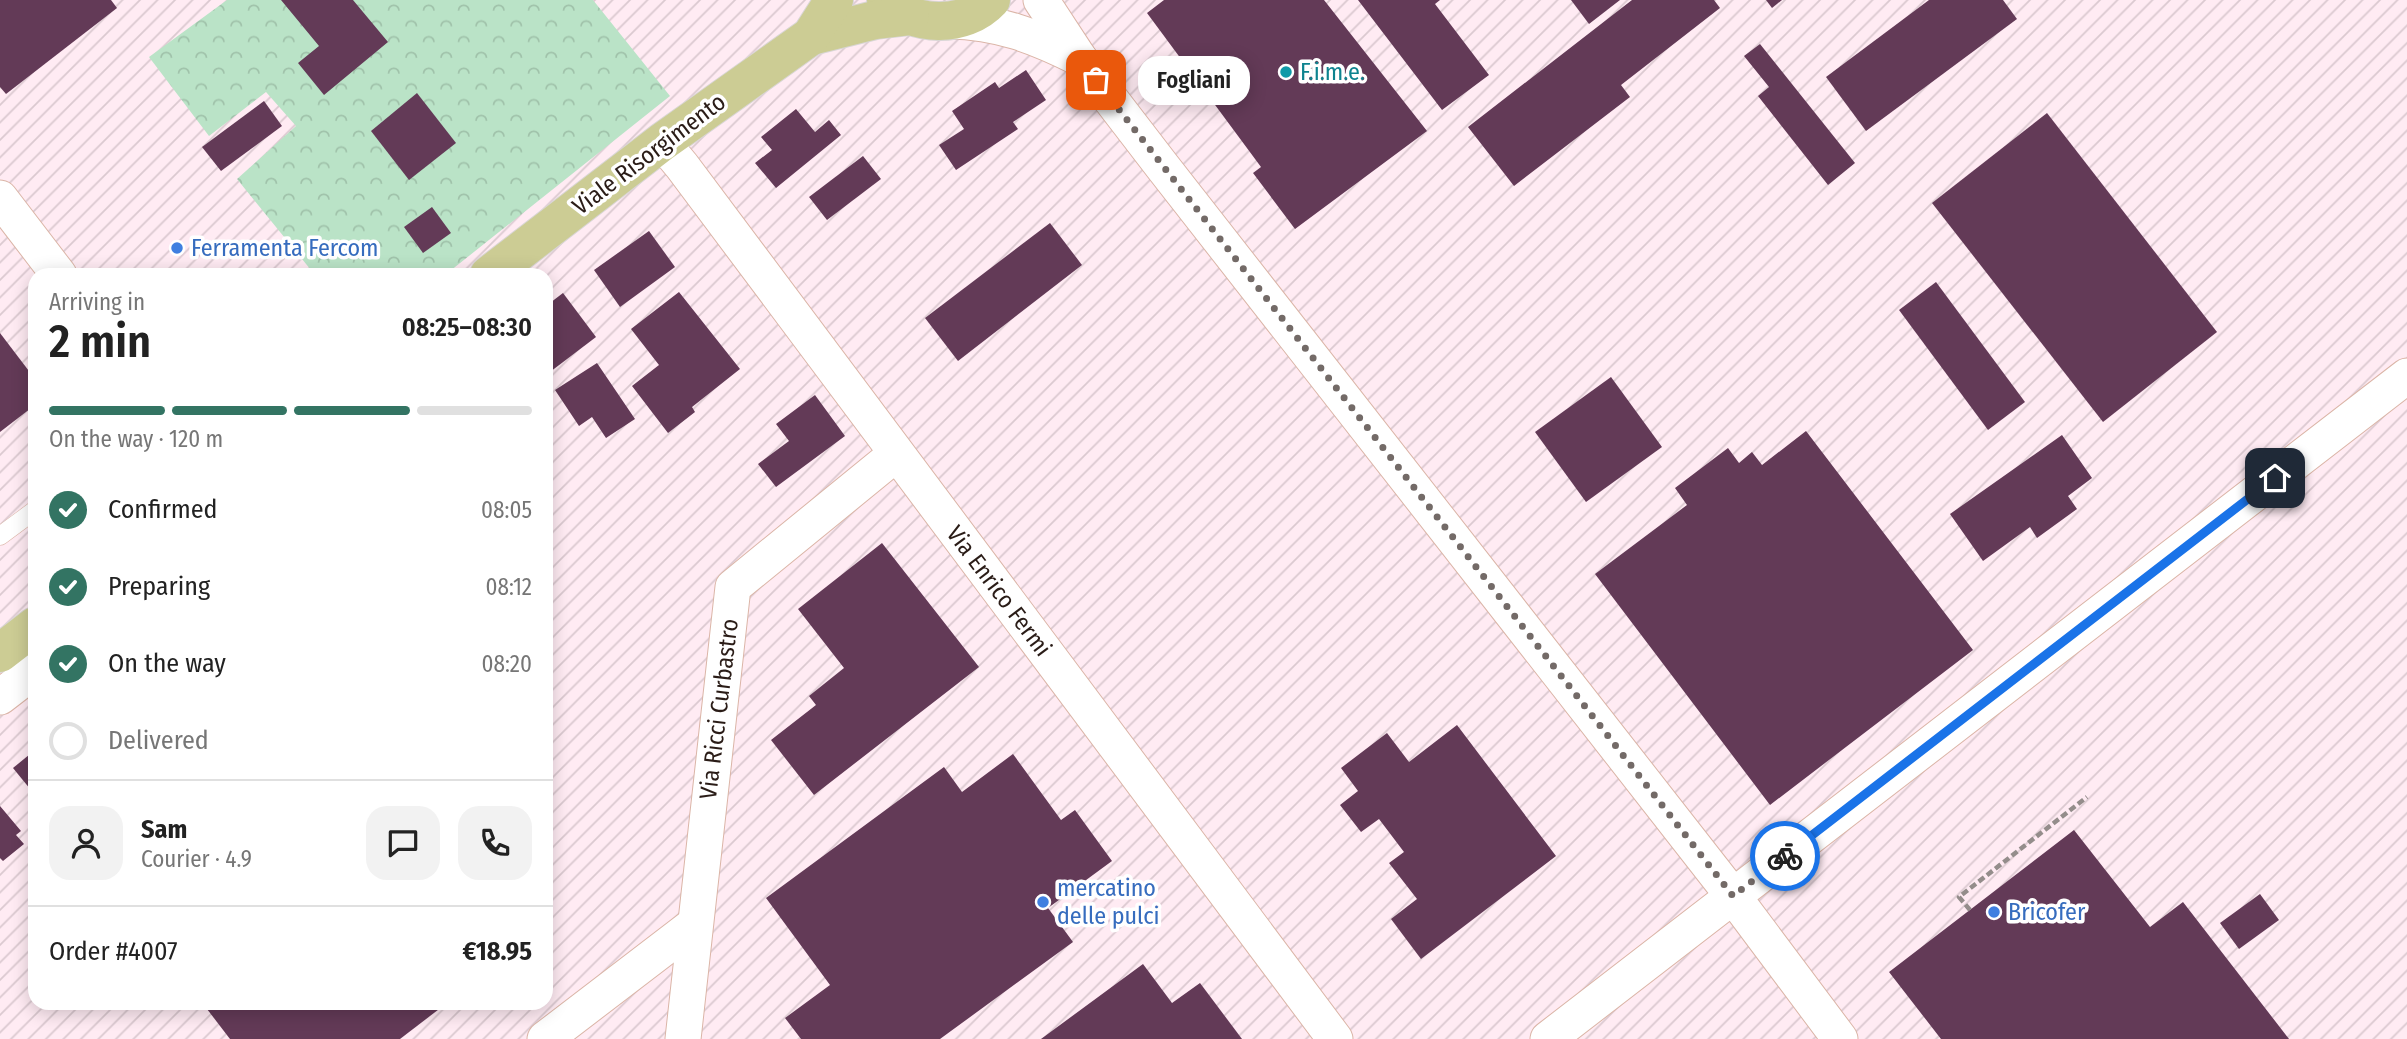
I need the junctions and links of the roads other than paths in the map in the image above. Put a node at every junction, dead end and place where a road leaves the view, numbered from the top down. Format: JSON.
{"nodes":[{"id":1,"x":834,"y":0,"type":"edge"},
{"id":2,"x":991,"y":0,"type":"edge"},
{"id":3,"x":1041,"y":0,"type":"edge"},
{"id":4,"x":898,"y":8,"type":"edge"},
{"id":5,"x":949,"y":21,"type":"junction"},
{"id":6,"x":811,"y":36,"type":"junction"},
{"id":7,"x":1079,"y":58,"type":"junction"},
{"id":8,"x":662,"y":142,"type":"junction"},
{"id":9,"x":0,"y":198,"type":"edge"},
{"id":10,"x":54,"y":268,"type":"edge"},
{"id":11,"x":498,"y":268,"type":"edge"},
{"id":12,"x":2407,"y":376,"type":"edge"},
{"id":13,"x":896,"y":454,"type":"junction"},
{"id":14,"x":28,"y":515,"type":"edge"},
{"id":15,"x":0,"y":536,"type":"edge"},
{"id":16,"x":28,"y":631,"type":"edge"},
{"id":17,"x":0,"y":653,"type":"edge"},
{"id":18,"x":28,"y":675,"type":"edge"},
{"id":19,"x":0,"y":697,"type":"edge"},
{"id":20,"x":1733,"y":896,"type":"junction"},
{"id":21,"x":694,"y":925,"type":"junction"},
{"id":22,"x":545,"y":1039,"type":"edge"},
{"id":23,"x":683,"y":1039,"type":"edge"},
{"id":24,"x":1335,"y":1039,"type":"edge"},
{"id":25,"x":1548,"y":1039,"type":"edge"},
{"id":26,"x":1840,"y":1039,"type":"edge"}],
"edges":[{"from":1,"to":6,"type":"main road","name":"Viale Risorgimento"},
{"from":2,"to":5,"type":"main road"},
{"from":3,"to":7,"type":"street"},
{"from":4,"to":5,"type":"main road","name":"Viale Risorgimento"},
{"from":4,"to":6,"type":"main road","name":"Viale Risorgimento"},
{"from":5,"to":7,"type":"street"},
{"from":6,"to":8,"type":"main road","name":"Viale Risorgimento"},
{"from":7,"to":20,"type":"street"},
{"from":8,"to":11,"type":"main road","name":"Viale Risorgimento"},
{"from":8,"to":13,"type":"street","name":"Via Enrico Fermi"},
{"from":9,"to":10,"type":"street"},
{"from":12,"to":20,"type":"street"},
{"from":13,"to":21,"type":"street","name":"Via Ricci Curbastro"},
{"from":13,"to":24,"type":"street","name":"Via Enrico Fermi"},
{"from":14,"to":15,"type":"lane"},
{"from":16,"to":17,"type":"main road"},
{"from":18,"to":19,"type":"street"},
{"from":20,"to":25,"type":"street"},
{"from":20,"to":26,"type":"street"},
{"from":21,"to":22,"type":"street"},
{"from":21,"to":23,"type":"street","name":"Via Ricci Curbastro"}]}
